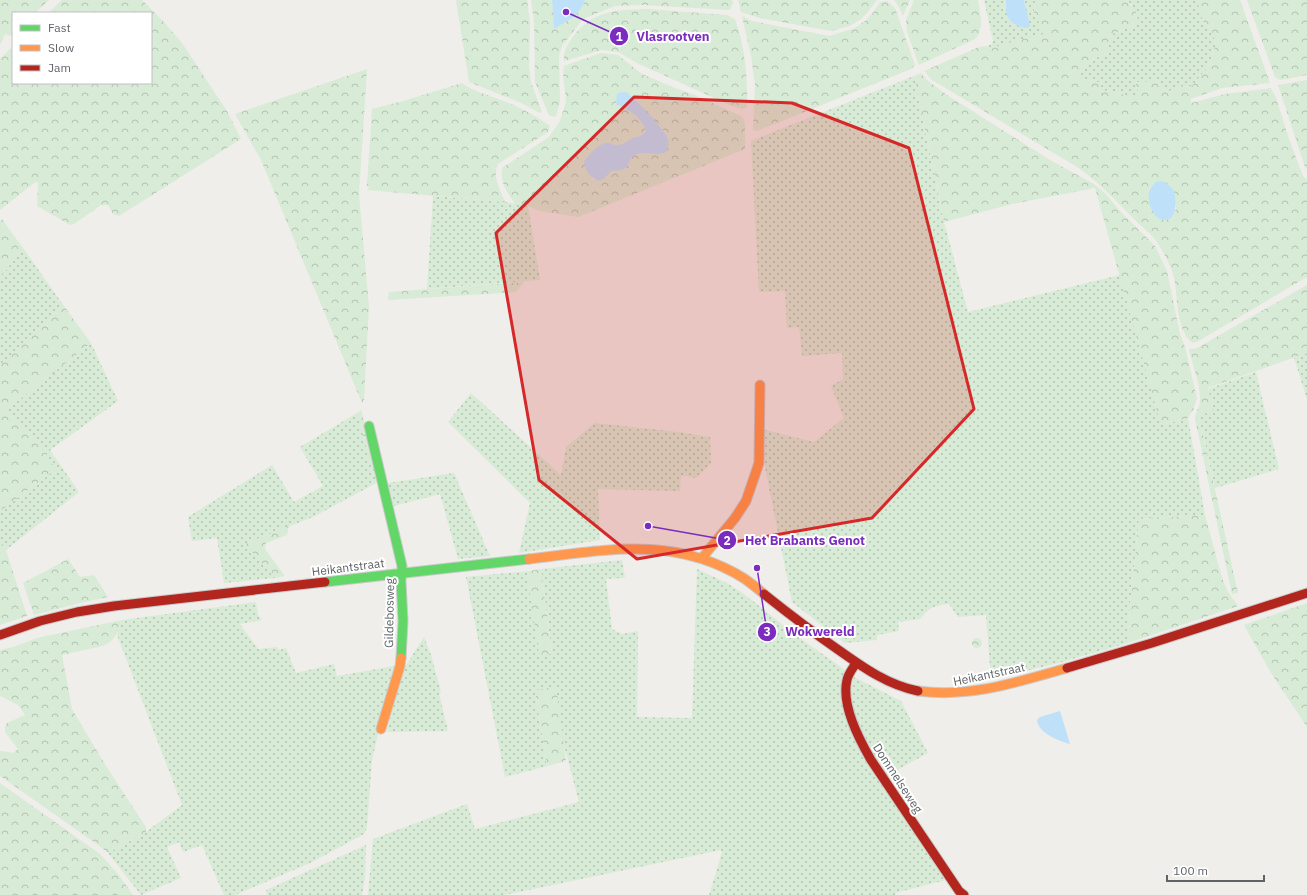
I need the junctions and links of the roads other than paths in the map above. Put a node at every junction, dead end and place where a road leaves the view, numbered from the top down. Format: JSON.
{"nodes":[{"id":1,"x":760,"y":385,"type":"dead end"},
{"id":2,"x":369,"y":426,"type":"dead end"},
{"id":3,"x":702,"y":558,"type":"junction"},
{"id":4,"x":402,"y":573,"type":"junction"},
{"id":5,"x":1307,"y":593,"type":"edge"},
{"id":6,"x":0,"y":634,"type":"edge"},
{"id":7,"x":856,"y":662,"type":"junction"},
{"id":8,"x":381,"y":730,"type":"dead end"},
{"id":9,"x":964,"y":895,"type":"edge"}],
"edges":[{"from":1,"to":3,"type":"street"},
{"from":2,"to":4,"type":"street","name":"Gildebosweg"},
{"from":3,"to":4,"type":"street","name":"Heikantstraat"},
{"from":3,"to":7,"type":"street","name":"Heikantstraat"},
{"from":4,"to":6,"type":"street","name":"Heikantstraat"},
{"from":4,"to":8,"type":"street","name":"Gildebosweg"},
{"from":5,"to":7,"type":"street","name":"Heikantstraat"},
{"from":7,"to":9,"type":"street","name":"Dommelseweg"}]}
